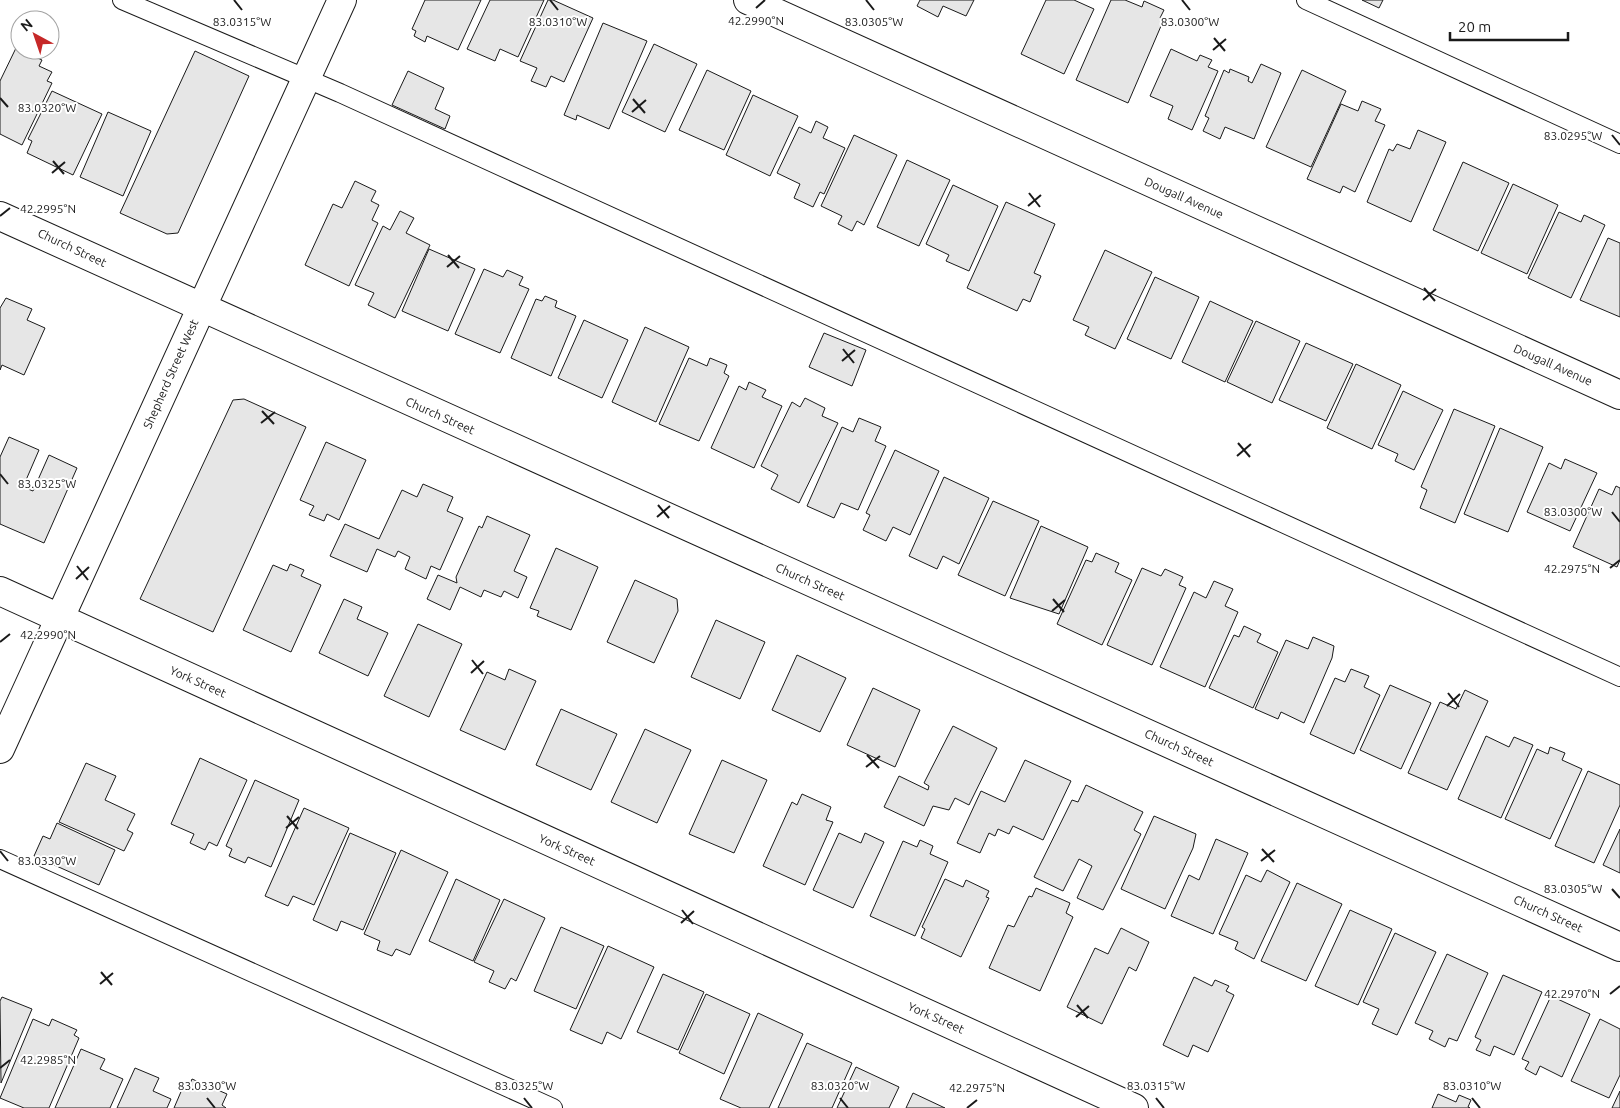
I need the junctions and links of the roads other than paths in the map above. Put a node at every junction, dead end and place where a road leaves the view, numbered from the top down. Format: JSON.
{"nodes":[{"id":1,"x":122,"y":0,"type":"edge"},
{"id":2,"x":342,"y":0,"type":"edge"},
{"id":3,"x":748,"y":0,"type":"edge"},
{"id":4,"x":1306,"y":0,"type":"edge"},
{"id":5,"x":306,"y":78,"type":"junction"},
{"id":6,"x":1620,"y":144,"type":"edge"},
{"id":7,"x":0,"y":216,"type":"edge"},
{"id":8,"x":201,"y":308,"type":"junction"},
{"id":9,"x":1620,"y":395,"type":"edge"},
{"id":10,"x":0,"y":591,"type":"edge"},
{"id":11,"x":59,"y":619,"type":"junction"},
{"id":12,"x":1620,"y":677,"type":"edge"},
{"id":13,"x":0,"y":749,"type":"edge"},
{"id":14,"x":0,"y":859,"type":"edge"},
{"id":15,"x":1620,"y":947,"type":"edge"},
{"id":16,"x":553,"y":1108,"type":"edge"},
{"id":17,"x":1134,"y":1108,"type":"edge"}],
"edges":[{"from":1,"to":5,"type":"lane"},
{"from":2,"to":5,"type":"street","name":"Shepherd Street West"},
{"from":3,"to":9,"type":"street","name":"Dougall Avenue"},
{"from":4,"to":6,"type":"lane"},
{"from":5,"to":8,"type":"street","name":"Shepherd Street West"},
{"from":5,"to":12,"type":"lane"},
{"from":7,"to":8,"type":"street","name":"Church Street"},
{"from":8,"to":11,"type":"street","name":"Shepherd Street West"},
{"from":8,"to":15,"type":"street","name":"Church Street"},
{"from":10,"to":11,"type":"street","name":"York Street"},
{"from":11,"to":13,"type":"street","name":"Shepherd Street West"},
{"from":11,"to":17,"type":"street","name":"York Street"},
{"from":14,"to":16,"type":"lane"}]}
